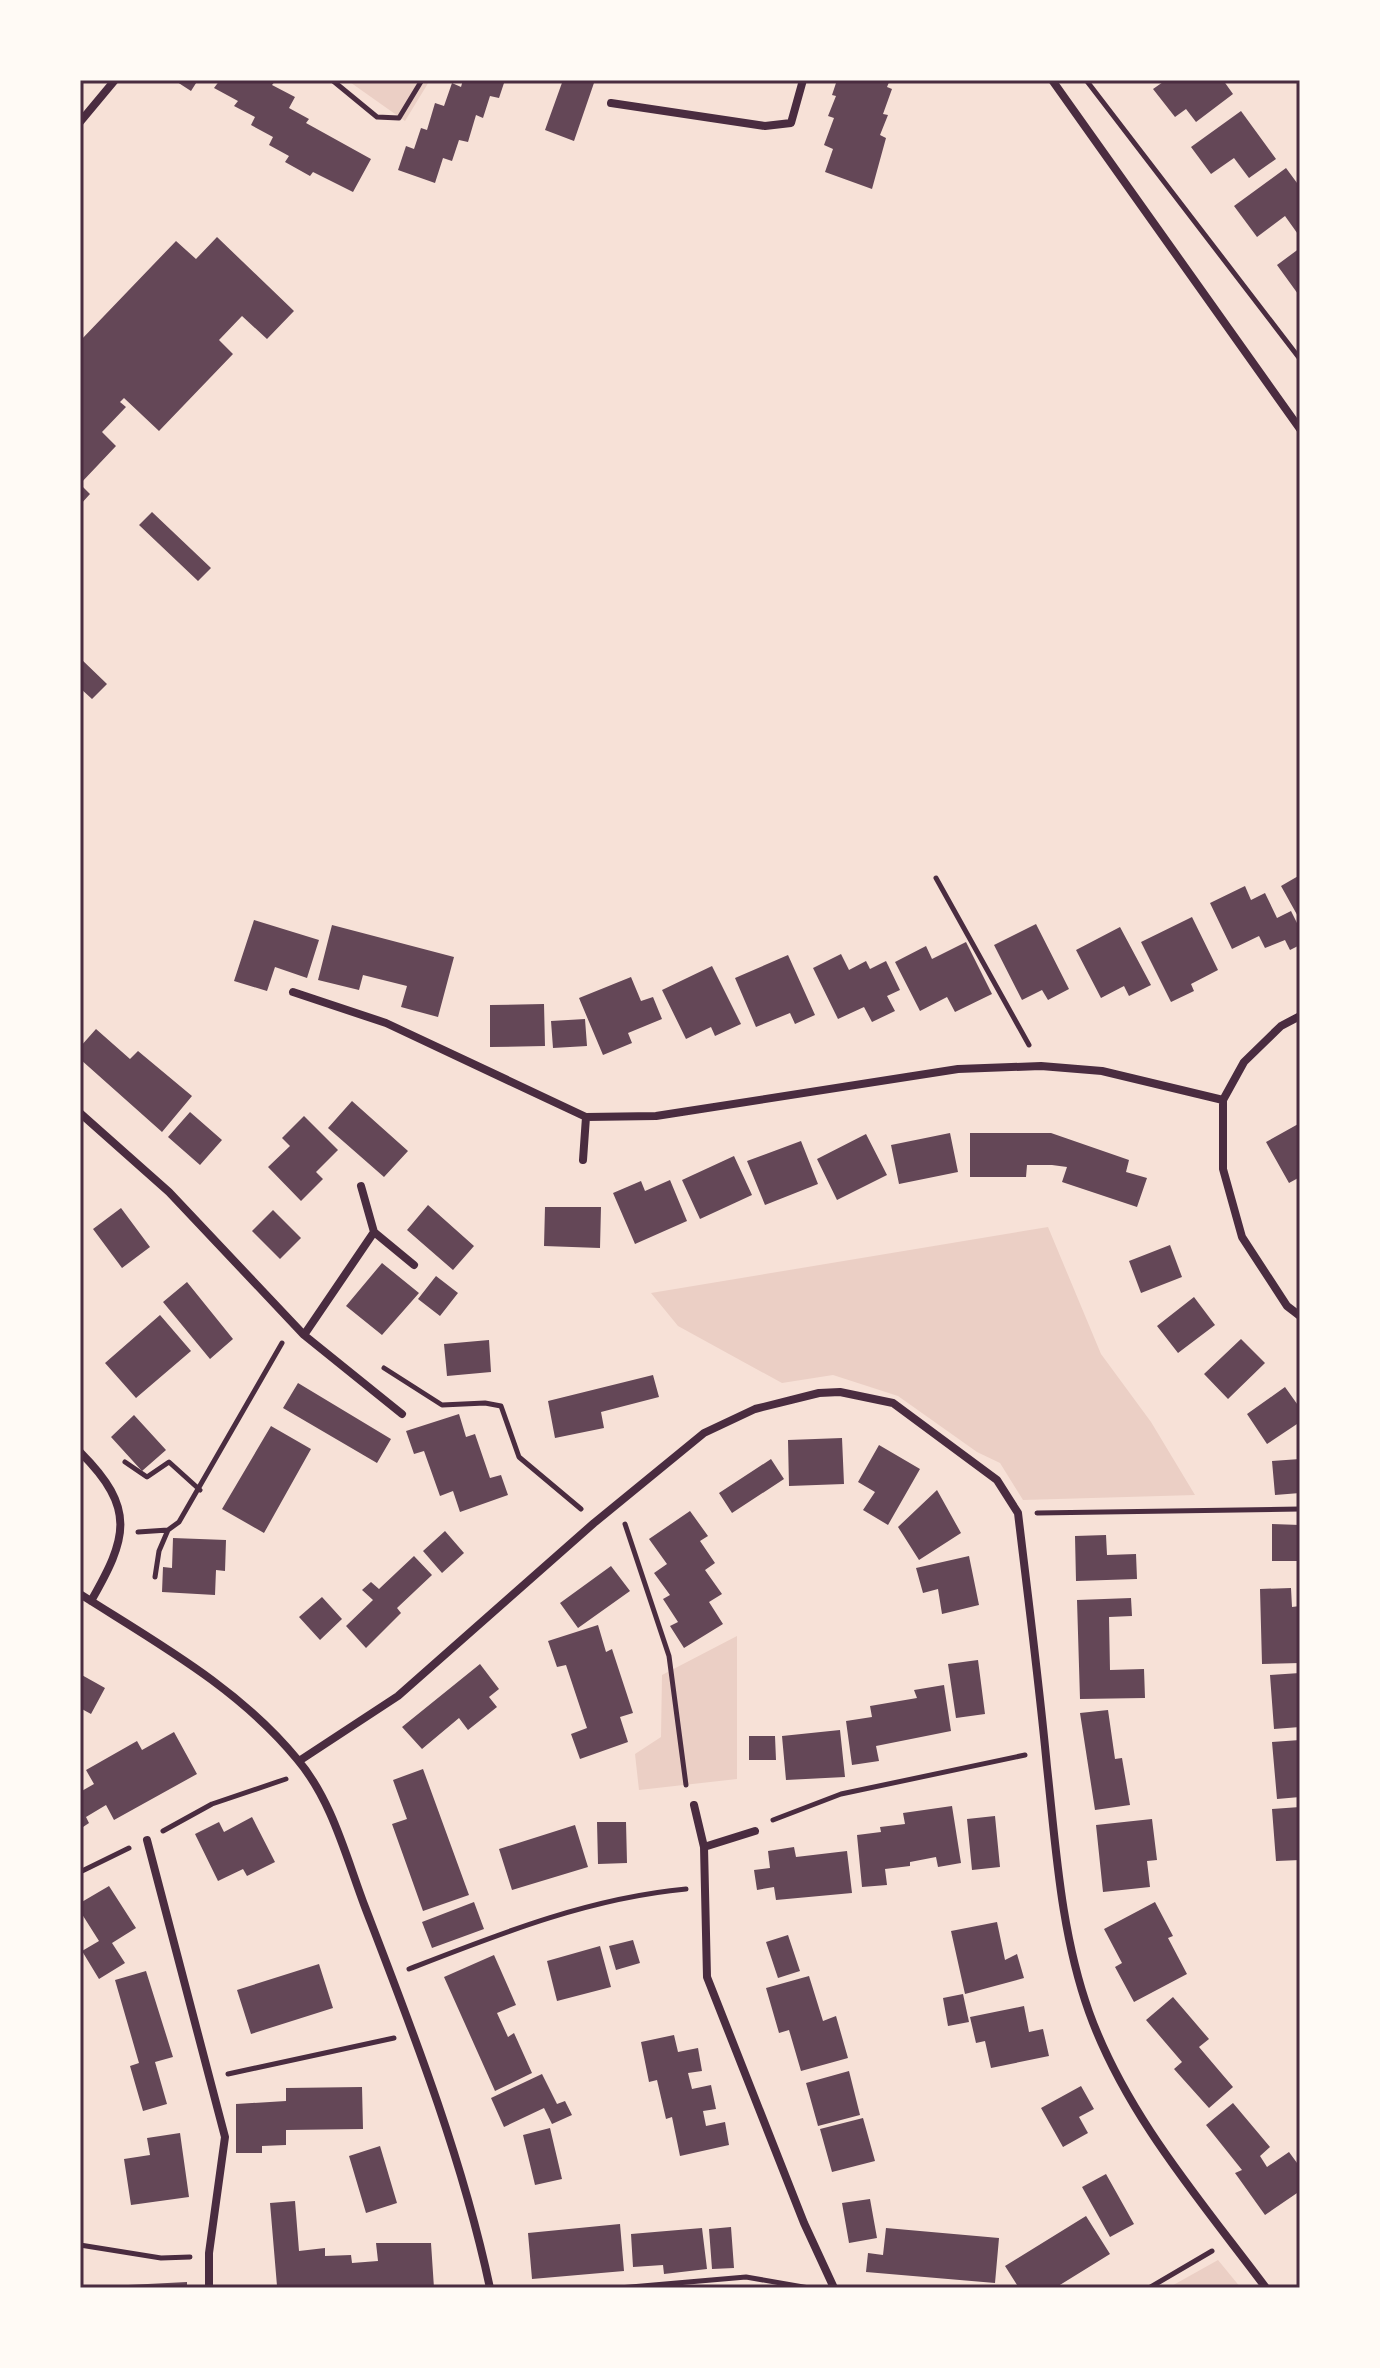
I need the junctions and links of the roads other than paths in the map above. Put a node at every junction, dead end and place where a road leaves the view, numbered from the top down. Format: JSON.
{"nodes":[{"id":1,"x":115,"y":80,"type":"edge"},
{"id":2,"x":803,"y":80,"type":"edge"},
{"id":3,"x":1052,"y":80,"type":"edge"},
{"id":4,"x":611,"y":103,"type":"dead end"},
{"id":5,"x":80,"y":122,"type":"edge"},
{"id":6,"x":1300,"y":429,"type":"edge"},
{"id":7,"x":293,"y":992,"type":"dead end"},
{"id":8,"x":1300,"y":1016,"type":"edge"},
{"id":9,"x":1223,"y":1100,"type":"junction"},
{"id":10,"x":80,"y":1113,"type":"edge"},
{"id":11,"x":586,"y":1117,"type":"junction"},
{"id":12,"x":583,"y":1160,"type":"dead end"},
{"id":13,"x":361,"y":1186,"type":"dead end"},
{"id":14,"x":374,"y":1232,"type":"junction"},
{"id":15,"x":414,"y":1265,"type":"dead end"},
{"id":16,"x":1300,"y":1316,"type":"edge"},
{"id":17,"x":304,"y":1335,"type":"junction"},
{"id":18,"x":402,"y":1414,"type":"dead end"},
{"id":19,"x":80,"y":1452,"type":"edge"},
{"id":20,"x":80,"y":1594,"type":"edge"},
{"id":21,"x":91,"y":1601,"type":"junction"},
{"id":22,"x":299,"y":1761,"type":"junction"},
{"id":23,"x":694,"y":1805,"type":"road end"},
{"id":24,"x":755,"y":1831,"type":"road end"},
{"id":25,"x":147,"y":1840,"type":"road end"},
{"id":26,"x":704,"y":1847,"type":"junction"},
{"id":27,"x":209,"y":2288,"type":"edge"},
{"id":28,"x":490,"y":2288,"type":"edge"},
{"id":29,"x":834,"y":2288,"type":"edge"},
{"id":30,"x":1266,"y":2288,"type":"edge"}],
"edges":[{"from":1,"to":5,"type":"street"},
{"from":2,"to":4,"type":"street"},
{"from":3,"to":6,"type":"street"},
{"from":7,"to":11,"type":"street"},
{"from":8,"to":9,"type":"street"},
{"from":9,"to":11,"type":"street"},
{"from":9,"to":16,"type":"street"},
{"from":10,"to":17,"type":"street"},
{"from":11,"to":12,"type":"street"},
{"from":13,"to":14,"type":"street"},
{"from":14,"to":15,"type":"street"},
{"from":14,"to":17,"type":"street"},
{"from":17,"to":18,"type":"street"},
{"from":19,"to":21,"type":"street"},
{"from":20,"to":21,"type":"street"},
{"from":21,"to":22,"type":"street"},
{"from":22,"to":28,"type":"street"},
{"from":22,"to":30,"type":"street"},
{"from":23,"to":26,"type":"street"},
{"from":24,"to":26,"type":"street"},
{"from":25,"to":27,"type":"street"},
{"from":26,"to":29,"type":"street"}]}
